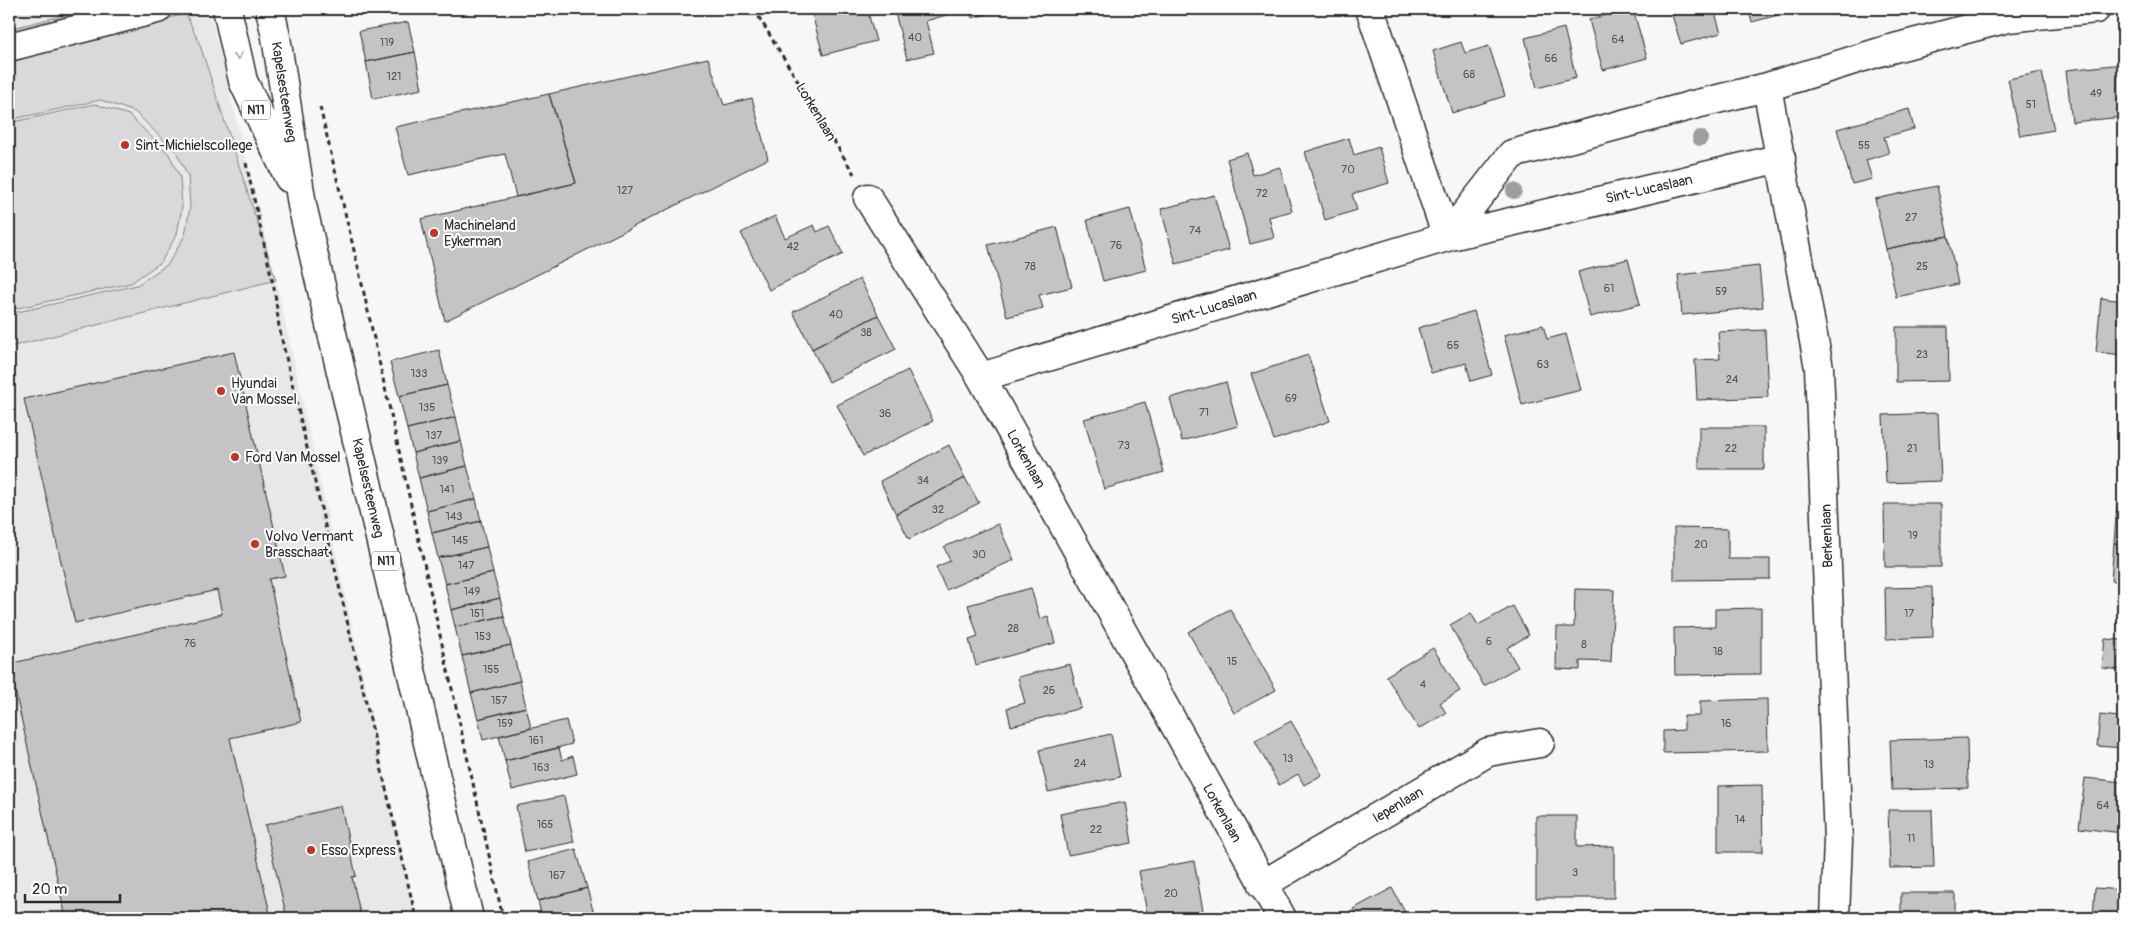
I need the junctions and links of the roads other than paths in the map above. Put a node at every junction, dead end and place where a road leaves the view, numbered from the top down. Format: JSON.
{"nodes":[{"id":1,"x":157,"y":9,"type":"edge"},
{"id":2,"x":227,"y":9,"type":"edge"},
{"id":3,"x":270,"y":9,"type":"edge"},
{"id":4,"x":1370,"y":9,"type":"edge"},
{"id":5,"x":2096,"y":9,"type":"edge"},
{"id":6,"x":9,"y":47,"type":"edge"},
{"id":7,"x":1767,"y":87,"type":"junction"},
{"id":8,"x":1781,"y":158,"type":"junction"},
{"id":9,"x":868,"y":198,"type":"road end"},
{"id":10,"x":302,"y":205,"type":"junction"},
{"id":11,"x":1448,"y":237,"type":"junction"},
{"id":12,"x":981,"y":377,"type":"junction"},
{"id":13,"x":1540,"y":743,"type":"dead end"},
{"id":14,"x":1262,"y":885,"type":"junction"},
{"id":15,"x":469,"y":918,"type":"edge"},
{"id":16,"x":1282,"y":918,"type":"edge"},
{"id":17,"x":1835,"y":918,"type":"edge"}],
"edges":[{"from":1,"to":6,"type":"street"},
{"from":2,"to":10,"type":"street","name":"Kapelsesteenweg","number":"N11","one_way":true},
{"from":3,"to":10,"type":"street","name":"Kapelsesteenweg","number":"N11"},
{"from":4,"to":11,"type":"street"},
{"from":5,"to":7,"type":"street"},
{"from":7,"to":8,"type":"street"},
{"from":7,"to":11,"type":"street"},
{"from":8,"to":11,"type":"street","name":"Sint-Lucaslaan"},
{"from":8,"to":17,"type":"street","name":"Berkenlaan"},
{"from":9,"to":12,"type":"street","name":"Lorkenlaan"},
{"from":10,"to":15,"type":"street","name":"Kapelsesteenweg","number":"N11"},
{"from":11,"to":12,"type":"street","name":"Sint-Lucaslaan"},
{"from":12,"to":14,"type":"street","name":"Lorkenlaan"},
{"from":13,"to":14,"type":"street","name":"Iepenlaan"},
{"from":14,"to":16,"type":"street","name":"Lorkenlaan"}]}
